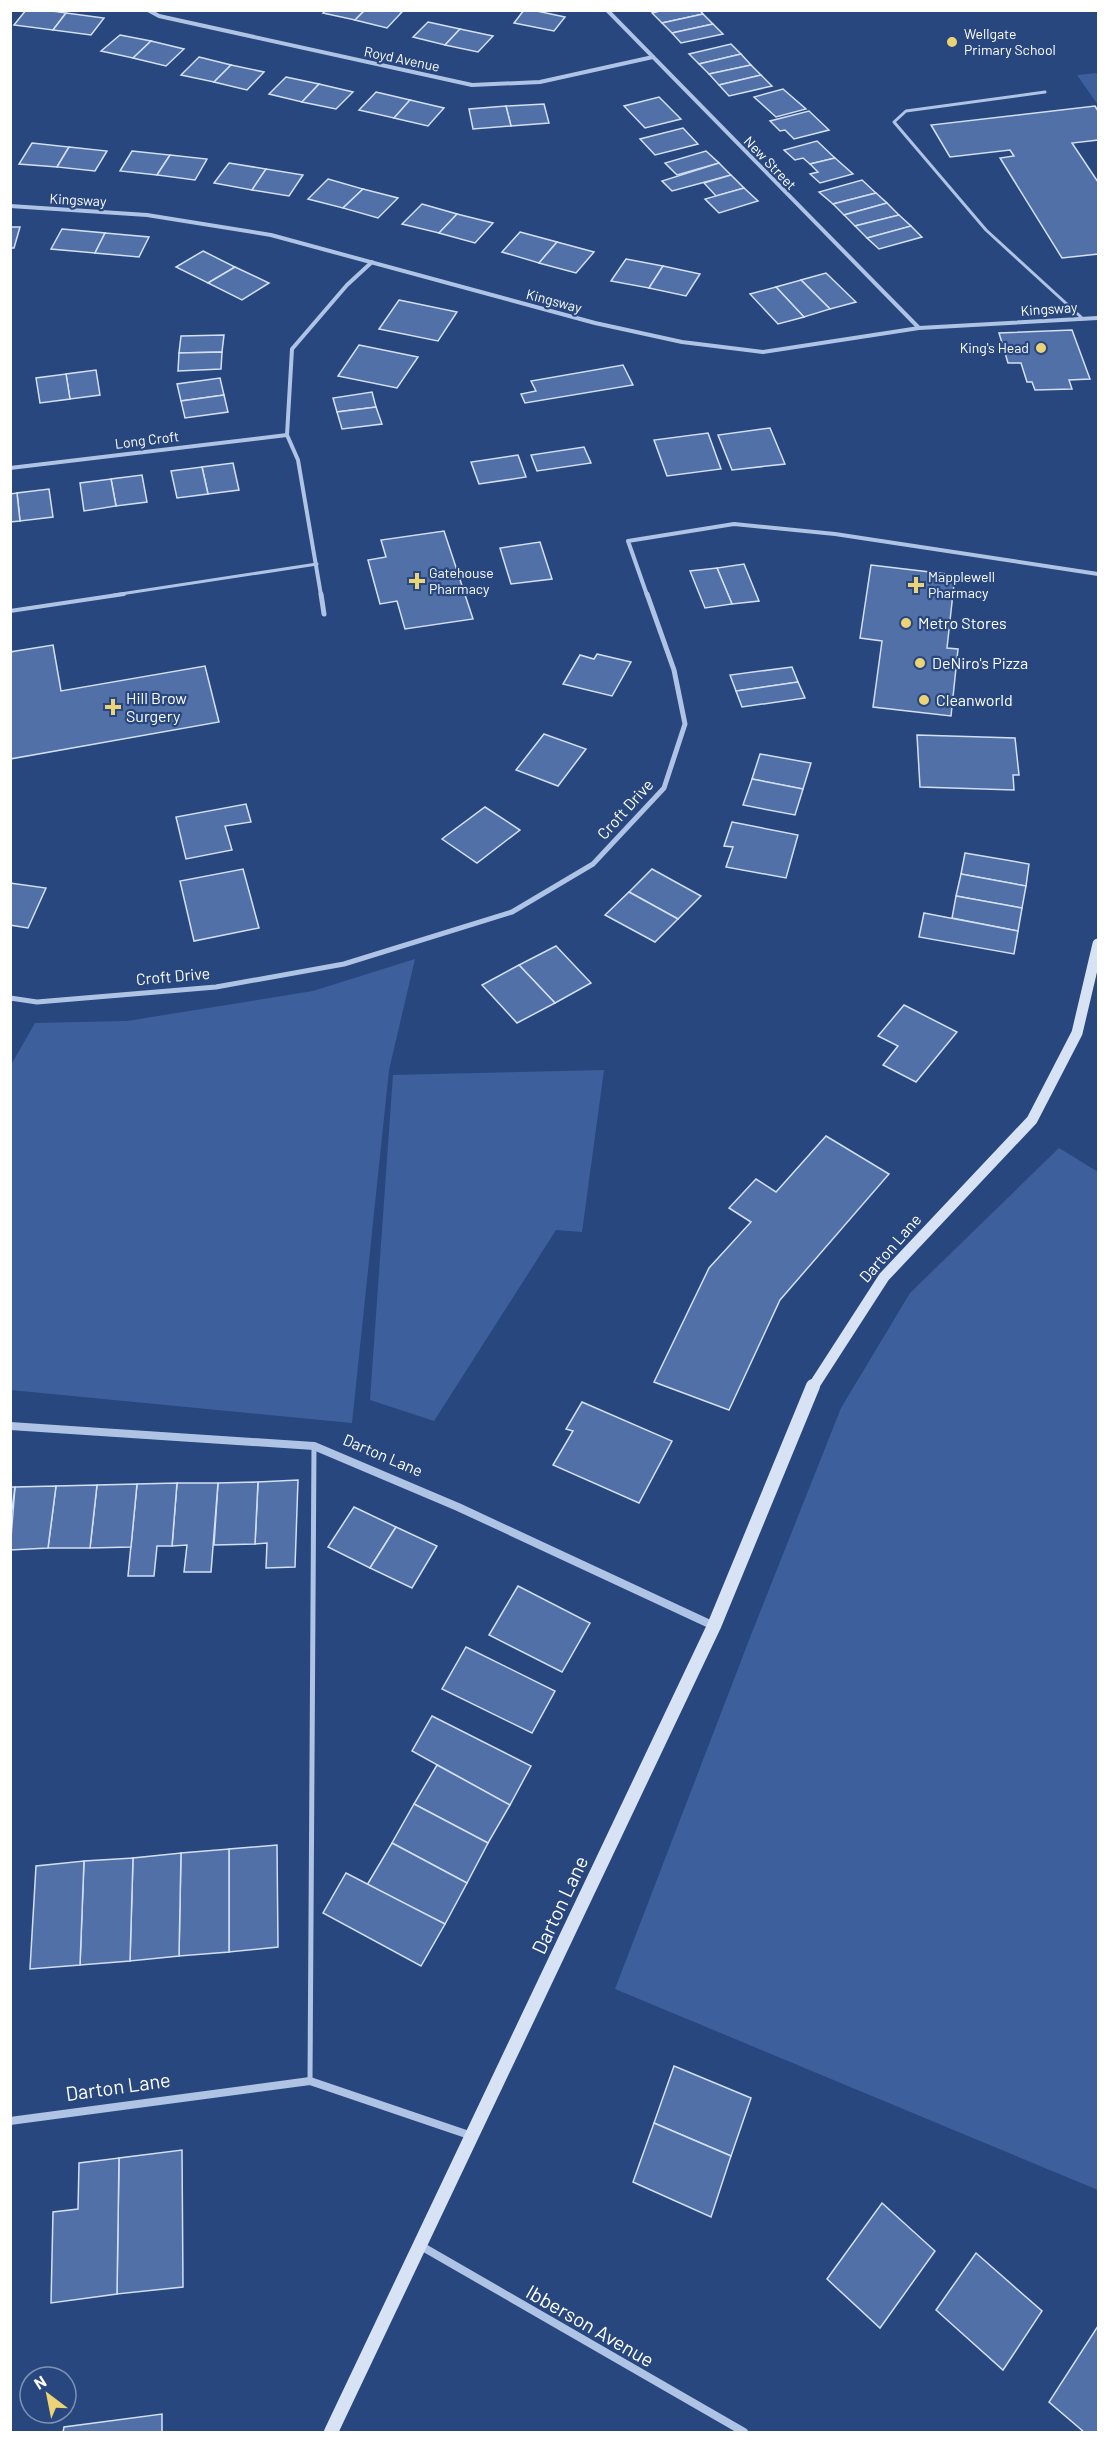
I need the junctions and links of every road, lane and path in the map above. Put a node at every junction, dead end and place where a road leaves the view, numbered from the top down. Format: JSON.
{"nodes":[{"id":1,"x":148,"y":10,"type":"edge"},
{"id":2,"x":608,"y":10,"type":"edge"},
{"id":3,"x":653,"y":57,"type":"junction"},
{"id":4,"x":1045,"y":92,"type":"dead end"},
{"id":5,"x":10,"y":206,"type":"edge"},
{"id":6,"x":372,"y":262,"type":"junction"},
{"id":7,"x":1081,"y":317,"type":"junction"},
{"id":8,"x":1098,"y":318,"type":"edge"},
{"id":9,"x":919,"y":328,"type":"junction"},
{"id":10,"x":287,"y":435,"type":"junction"},
{"id":11,"x":10,"y":468,"type":"edge"},
{"id":12,"x":317,"y":564,"type":"junction"},
{"id":13,"x":1098,"y":574,"type":"edge"},
{"id":14,"x":10,"y":611,"type":"edge"},
{"id":15,"x":324,"y":614,"type":"dead end"},
{"id":16,"x":1098,"y":944,"type":"edge"},
{"id":17,"x":10,"y":998,"type":"edge"},
{"id":18,"x":10,"y":1426,"type":"edge"},
{"id":19,"x":314,"y":1446,"type":"junction"},
{"id":20,"x":714,"y":1626,"type":"junction"},
{"id":21,"x":310,"y":2081,"type":"junction"},
{"id":22,"x":10,"y":2121,"type":"edge"},
{"id":23,"x":472,"y":2136,"type":"junction"},
{"id":24,"x":420,"y":2246,"type":"junction"},
{"id":25,"x":331,"y":2433,"type":"edge"},
{"id":26,"x":744,"y":2433,"type":"edge"}],
"edges":[{"from":1,"to":3,"type":"street","name":"Royd Avenue"},
{"from":2,"to":3,"type":"street","name":"New Street"},
{"from":3,"to":9,"type":"street","name":"New Street"},
{"from":4,"to":7,"type":"lane"},
{"from":5,"to":6,"type":"street","name":"Kingsway"},
{"from":6,"to":9,"type":"street","name":"Kingsway"},
{"from":6,"to":10,"type":"street"},
{"from":7,"to":8,"type":"street","name":"Kingsway"},
{"from":7,"to":9,"type":"street","name":"Kingsway"},
{"from":10,"to":11,"type":"street","name":"Long Croft"},
{"from":10,"to":12,"type":"street"},
{"from":12,"to":14,"type":"lane"},
{"from":12,"to":15,"type":"street"},
{"from":13,"to":17,"type":"street","name":"Croft Drive"},
{"from":16,"to":20,"type":"main road","name":"Darton Lane"},
{"from":18,"to":19,"type":"street","name":"Darton Lane"},
{"from":19,"to":20,"type":"street","name":"Darton Lane"},
{"from":19,"to":21,"type":"lane"},
{"from":20,"to":23,"type":"main road","name":"Darton Lane"},
{"from":21,"to":22,"type":"street","name":"Darton Lane"},
{"from":21,"to":23,"type":"street","name":"Darton Lane"},
{"from":23,"to":24,"type":"main road","name":"Darton Lane"},
{"from":24,"to":25,"type":"main road","name":"Darton Lane"},
{"from":24,"to":26,"type":"street","name":"Ibberson Avenue"}]}
